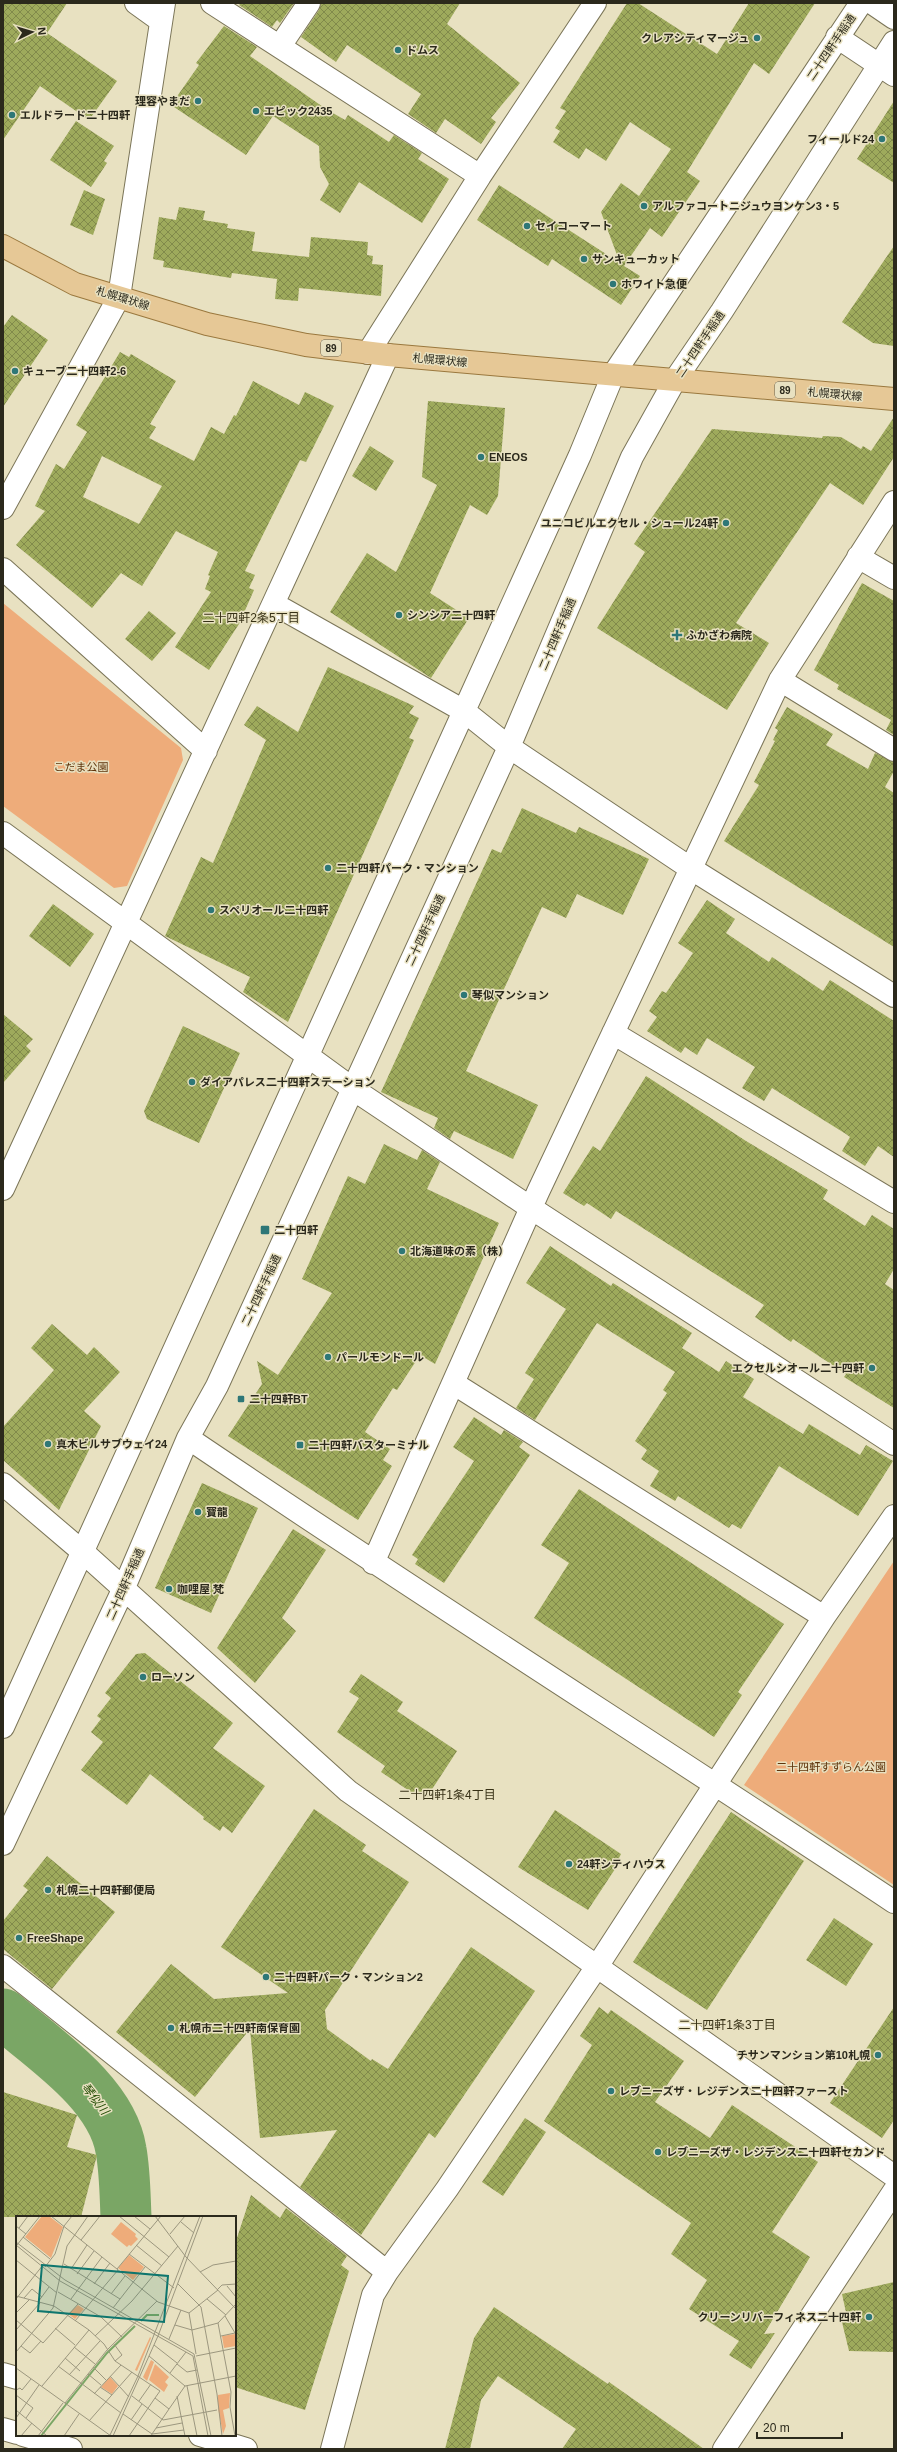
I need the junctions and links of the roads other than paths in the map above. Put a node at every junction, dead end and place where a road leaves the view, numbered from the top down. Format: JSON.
{"nodes":[{"id":1,"x":136,"y":3,"type":"edge"},
{"id":2,"x":212,"y":3,"type":"edge"},
{"id":3,"x":309,"y":3,"type":"edge"},
{"id":4,"x":595,"y":3,"type":"edge"},
{"id":5,"x":861,"y":3,"type":"edge"},
{"id":6,"x":872,"y":3,"type":"edge"},
{"id":7,"x":162,"y":12,"type":"edge"},
{"id":8,"x":894,"y":18,"type":"edge"},
{"id":9,"x":837,"y":37,"type":"junction"},
{"id":10,"x":894,"y":42,"type":"edge"},
{"id":11,"x":280,"y":46,"type":"junction"},
{"id":12,"x":886,"y":70,"type":"edge"},
{"id":13,"x":480,"y":176,"type":"junction"},
{"id":14,"x":3,"y":246,"type":"edge"},
{"id":15,"x":119,"y":297,"type":"junction"},
{"id":16,"x":378,"y":354,"type":"junction"},
{"id":17,"x":613,"y":375,"type":"junction"},
{"id":18,"x":675,"y":380,"type":"junction"},
{"id":19,"x":894,"y":399,"type":"edge"},
{"id":20,"x":894,"y":502,"type":"edge"},
{"id":21,"x":3,"y":508,"type":"edge"},
{"id":22,"x":858,"y":558,"type":"junction"},
{"id":23,"x":3,"y":569,"type":"edge"},
{"id":24,"x":894,"y":578,"type":"edge"},
{"id":25,"x":274,"y":604,"type":"junction"},
{"id":26,"x":780,"y":680,"type":"junction"},
{"id":27,"x":464,"y":712,"type":"junction"},
{"id":28,"x":509,"y":747,"type":"junction"},
{"id":29,"x":894,"y":750,"type":"edge"},
{"id":30,"x":206,"y":752,"type":"junction"},
{"id":31,"x":3,"y":832,"type":"edge"},
{"id":32,"x":690,"y":868,"type":"junction"},
{"id":33,"x":127,"y":925,"type":"junction"},
{"id":34,"x":894,"y":996,"type":"edge"},
{"id":35,"x":613,"y":1033,"type":"junction"},
{"id":36,"x":308,"y":1057,"type":"junction"},
{"id":37,"x":353,"y":1089,"type":"junction"},
{"id":38,"x":3,"y":1189,"type":"edge"},
{"id":39,"x":894,"y":1202,"type":"edge"},
{"id":40,"x":531,"y":1208,"type":"junction"},
{"id":41,"x":453,"y":1383,"type":"junction"},
{"id":42,"x":188,"y":1438,"type":"junction"},
{"id":43,"x":894,"y":1444,"type":"edge"},
{"id":44,"x":3,"y":1484,"type":"edge"},
{"id":45,"x":894,"y":1516,"type":"edge"},
{"id":46,"x":84,"y":1553,"type":"junction"},
{"id":47,"x":373,"y":1563,"type":"junction"},
{"id":48,"x":123,"y":1590,"type":"junction"},
{"id":49,"x":824,"y":1617,"type":"junction"},
{"id":50,"x":3,"y":1727,"type":"edge"},
{"id":51,"x":716,"y":1784,"type":"junction"},
{"id":52,"x":3,"y":1844,"type":"edge"},
{"id":53,"x":894,"y":1902,"type":"edge"},
{"id":54,"x":598,"y":1965,"type":"junction"},
{"id":55,"x":3,"y":1966,"type":"edge"},
{"id":56,"x":894,"y":2176,"type":"edge"},
{"id":57,"x":894,"y":2191,"type":"edge"},
{"id":58,"x":387,"y":2272,"type":"junction"},
{"id":59,"x":3,"y":2374,"type":"edge"},
{"id":60,"x":16,"y":2378,"type":"edge"},
{"id":61,"x":3,"y":2429,"type":"edge"},
{"id":62,"x":16,"y":2433,"type":"edge"},
{"id":63,"x":26,"y":2436,"type":"edge"},
{"id":64,"x":203,"y":2436,"type":"edge"},
{"id":65,"x":71,"y":2449,"type":"edge"},
{"id":66,"x":246,"y":2449,"type":"edge"},
{"id":67,"x":332,"y":2449,"type":"edge"},
{"id":68,"x":724,"y":2449,"type":"edge"}],
"edges":[{"from":1,"to":7,"type":"street"},
{"from":2,"to":11,"type":"street"},
{"from":3,"to":11,"type":"street"},
{"from":4,"to":13,"type":"street"},
{"from":5,"to":9,"type":"street","name":"二十四軒手稲通"},
{"from":6,"to":8,"type":"street"},
{"from":7,"to":15,"type":"street"},
{"from":9,"to":12,"type":"street"},
{"from":9,"to":17,"type":"street","name":"二十四軒手稲通"},
{"from":10,"to":12,"type":"street","name":"二十四軒手稲通"},
{"from":11,"to":13,"type":"street"},
{"from":12,"to":18,"type":"street","name":"二十四軒手稲通"},
{"from":13,"to":16,"type":"street"},
{"from":14,"to":15,"type":"main road","name":"札幌環状線","number":"89"},
{"from":15,"to":16,"type":"main road","name":"札幌環状線","number":"89"},
{"from":15,"to":21,"type":"street"},
{"from":16,"to":17,"type":"main road","name":"札幌環状線","number":"89"},
{"from":16,"to":25,"type":"street"},
{"from":17,"to":18,"type":"main road","name":"札幌環状線","number":"89"},
{"from":17,"to":27,"type":"street","name":"二十四軒手稲通"},
{"from":18,"to":19,"type":"main road","name":"札幌環状線","number":"89"},
{"from":18,"to":28,"type":"street","name":"二十四軒手稲通"},
{"from":20,"to":22,"type":"street"},
{"from":22,"to":24,"type":"street"},
{"from":22,"to":26,"type":"street"},
{"from":23,"to":30,"type":"street"},
{"from":25,"to":27,"type":"street"},
{"from":25,"to":30,"type":"street"},
{"from":26,"to":29,"type":"street"},
{"from":26,"to":32,"type":"street"},
{"from":27,"to":28,"type":"street"},
{"from":27,"to":36,"type":"street","name":"二十四軒手稲通"},
{"from":28,"to":32,"type":"street"},
{"from":28,"to":37,"type":"street","name":"二十四軒手稲通"},
{"from":30,"to":33,"type":"street"},
{"from":31,"to":33,"type":"street"},
{"from":32,"to":34,"type":"street"},
{"from":32,"to":35,"type":"street"},
{"from":33,"to":36,"type":"street"},
{"from":33,"to":38,"type":"street"},
{"from":35,"to":39,"type":"street"},
{"from":35,"to":40,"type":"street"},
{"from":36,"to":37,"type":"street"},
{"from":36,"to":46,"type":"street","name":"二十四軒手稲通"},
{"from":37,"to":40,"type":"street"},
{"from":37,"to":42,"type":"street","name":"二十四軒手稲通"},
{"from":40,"to":41,"type":"street"},
{"from":40,"to":43,"type":"street"},
{"from":41,"to":47,"type":"street"},
{"from":41,"to":49,"type":"street"},
{"from":42,"to":47,"type":"street"},
{"from":42,"to":48,"type":"street","name":"二十四軒手稲通"},
{"from":44,"to":46,"type":"street"},
{"from":45,"to":49,"type":"street"},
{"from":46,"to":48,"type":"street"},
{"from":46,"to":50,"type":"street","name":"二十四軒手稲通"},
{"from":47,"to":51,"type":"street"},
{"from":48,"to":52,"type":"street","name":"二十四軒手稲通"},
{"from":48,"to":54,"type":"street"},
{"from":49,"to":51,"type":"street"},
{"from":51,"to":53,"type":"street"},
{"from":51,"to":54,"type":"street"},
{"from":54,"to":56,"type":"street"},
{"from":54,"to":58,"type":"street"},
{"from":55,"to":58,"type":"street"},
{"from":57,"to":68,"type":"street"},
{"from":58,"to":67,"type":"street"},
{"from":59,"to":60,"type":"street"},
{"from":61,"to":62,"type":"street"},
{"from":63,"to":65,"type":"street"},
{"from":64,"to":66,"type":"street"}]}
